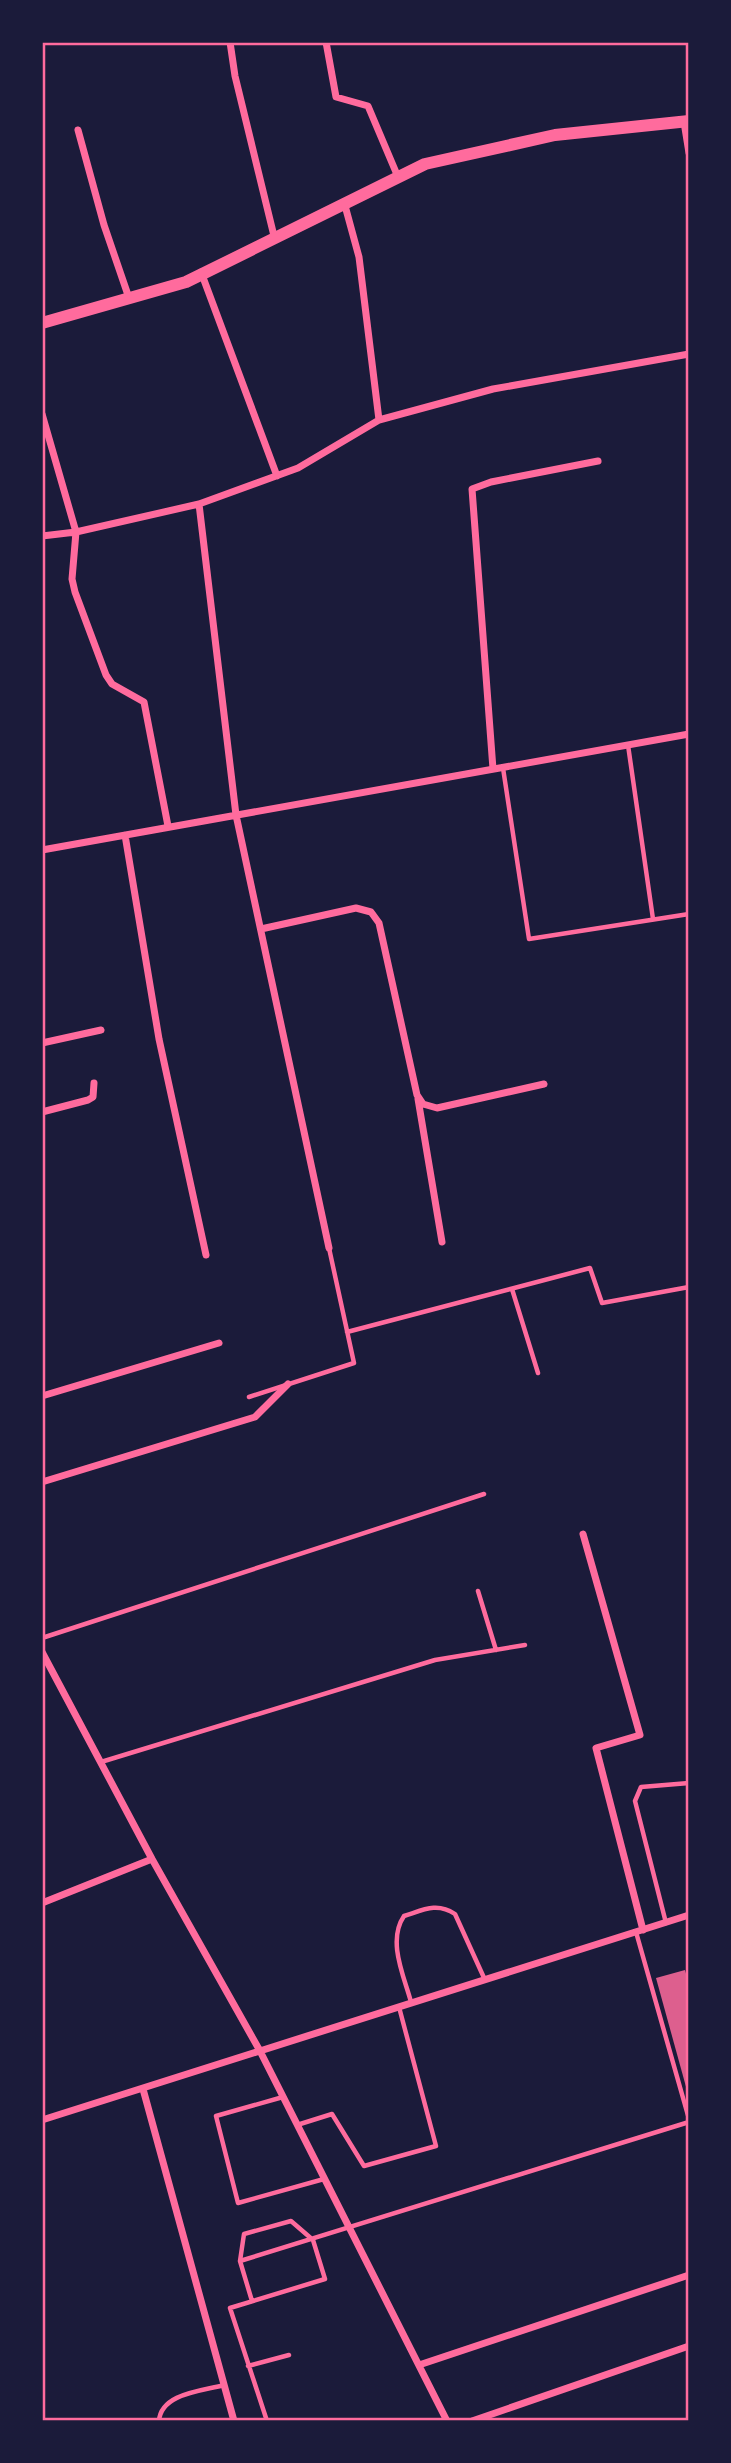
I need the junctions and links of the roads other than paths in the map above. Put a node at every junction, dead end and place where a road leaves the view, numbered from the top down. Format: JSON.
{"nodes":[{"id":1,"x":230,"y":42,"type":"edge"},
{"id":2,"x":326,"y":42,"type":"edge"},
{"id":3,"x":687,"y":122,"type":"edge"},
{"id":4,"x":78,"y":131,"type":"dead end"},
{"id":5,"x":689,"y":153,"type":"edge"},
{"id":6,"x":398,"y":177,"type":"junction"},
{"id":7,"x":344,"y":202,"type":"junction"},
{"id":8,"x":274,"y":236,"type":"junction"},
{"id":9,"x":201,"y":272,"type":"junction"},
{"id":10,"x":129,"y":298,"type":"junction"},
{"id":11,"x":42,"y":323,"type":"edge"},
{"id":12,"x":689,"y":354,"type":"edge"},
{"id":13,"x":42,"y":414,"type":"edge"},
{"id":14,"x":379,"y":420,"type":"junction"},
{"id":15,"x":598,"y":461,"type":"dead end"},
{"id":16,"x":277,"y":476,"type":"junction"},
{"id":17,"x":199,"y":504,"type":"junction"},
{"id":18,"x":76,"y":532,"type":"junction"},
{"id":19,"x":42,"y":536,"type":"edge"},
{"id":20,"x":689,"y":734,"type":"edge"},
{"id":21,"x":628,"y":745,"type":"junction"},
{"id":22,"x":503,"y":767,"type":"junction"},
{"id":23,"x":494,"y":769,"type":"junction"},
{"id":24,"x":236,"y":815,"type":"junction"},
{"id":25,"x":168,"y":826,"type":"junction"},
{"id":26,"x":125,"y":835,"type":"junction"},
{"id":27,"x":42,"y":850,"type":"edge"},
{"id":28,"x":689,"y":914,"type":"edge"},
{"id":29,"x":653,"y":919,"type":"junction"},
{"id":30,"x":261,"y":929,"type":"junction"},
{"id":31,"x":101,"y":1030,"type":"dead end"},
{"id":32,"x":42,"y":1043,"type":"edge"},
{"id":33,"x":94,"y":1083,"type":"dead end"},
{"id":34,"x":544,"y":1084,"type":"dead end"},
{"id":35,"x":417,"y":1095,"type":"junction"},
{"id":36,"x":42,"y":1112,"type":"edge"},
{"id":37,"x":442,"y":1242,"type":"dead end"},
{"id":38,"x":330,"y":1248,"type":"joint"},
{"id":39,"x":206,"y":1255,"type":"dead end"},
{"id":40,"x":689,"y":1287,"type":"edge"},
{"id":41,"x":512,"y":1289,"type":"junction"},
{"id":42,"x":347,"y":1332,"type":"junction"},
{"id":43,"x":219,"y":1343,"type":"dead end"},
{"id":44,"x":538,"y":1373,"type":"dead end"},
{"id":45,"x":288,"y":1384,"type":"junction"},
{"id":46,"x":42,"y":1396,"type":"edge"},
{"id":47,"x":249,"y":1397,"type":"dead end"},
{"id":48,"x":42,"y":1482,"type":"edge"},
{"id":49,"x":484,"y":1494,"type":"dead end"},
{"id":50,"x":583,"y":1534,"type":"dead end"},
{"id":51,"x":478,"y":1591,"type":"dead end"},
{"id":52,"x":42,"y":1638,"type":"edge"},
{"id":53,"x":525,"y":1645,"type":"dead end"},
{"id":54,"x":496,"y":1650,"type":"junction"},
{"id":55,"x":42,"y":1652,"type":"edge"},
{"id":56,"x":689,"y":1692,"type":"edge"},
{"id":57,"x":689,"y":1732,"type":"edge"},
{"id":58,"x":101,"y":1762,"type":"junction"},
{"id":59,"x":689,"y":1783,"type":"edge"},
{"id":60,"x":152,"y":1859,"type":"junction"},
{"id":61,"x":42,"y":1903,"type":"edge"},
{"id":62,"x":689,"y":1915,"type":"edge"},
{"id":63,"x":666,"y":1923,"type":"junction"},
{"id":64,"x":640,"y":1931,"type":"junction"},
{"id":65,"x":485,"y":1980,"type":"junction"},
{"id":66,"x":411,"y":2003,"type":"junction"},
{"id":67,"x":399,"y":2007,"type":"junction"},
{"id":68,"x":260,"y":2051,"type":"junction"},
{"id":69,"x":143,"y":2089,"type":"junction"},
{"id":70,"x":283,"y":2097,"type":"junction"},
{"id":71,"x":42,"y":2120,"type":"edge"},
{"id":72,"x":689,"y":2121,"type":"edge"},
{"id":73,"x":297,"y":2124,"type":"junction"},
{"id":74,"x":324,"y":2179,"type":"junction"},
{"id":75,"x":350,"y":2229,"type":"junction"},
{"id":76,"x":313,"y":2240,"type":"junction"},
{"id":77,"x":240,"y":2262,"type":"junction"},
{"id":78,"x":689,"y":2275,"type":"edge"},
{"id":79,"x":252,"y":2301,"type":"junction"},
{"id":80,"x":689,"y":2346,"type":"edge"},
{"id":81,"x":289,"y":2355,"type":"dead end"},
{"id":82,"x":419,"y":2365,"type":"junction"},
{"id":83,"x":248,"y":2366,"type":"junction"},
{"id":84,"x":224,"y":2385,"type":"junction"},
{"id":85,"x":159,"y":2421,"type":"edge"},
{"id":86,"x":234,"y":2421,"type":"edge"},
{"id":87,"x":267,"y":2421,"type":"edge"},
{"id":88,"x":447,"y":2421,"type":"edge"},
{"id":89,"x":472,"y":2421,"type":"edge"}],
"edges":[{"from":1,"to":8,"type":"street"},
{"from":2,"to":6,"type":"street"},
{"from":3,"to":5,"type":"street"},
{"from":3,"to":6,"type":"main road"},
{"from":4,"to":10,"type":"street"},
{"from":6,"to":7,"type":"main road"},
{"from":7,"to":8,"type":"main road"},
{"from":7,"to":14,"type":"street"},
{"from":8,"to":9,"type":"main road"},
{"from":9,"to":10,"type":"main road"},
{"from":9,"to":16,"type":"street"},
{"from":10,"to":11,"type":"main road"},
{"from":12,"to":14,"type":"street"},
{"from":13,"to":18,"type":"street"},
{"from":14,"to":16,"type":"street"},
{"from":15,"to":23,"type":"street"},
{"from":16,"to":17,"type":"street"},
{"from":17,"to":18,"type":"street"},
{"from":17,"to":24,"type":"street"},
{"from":18,"to":19,"type":"street"},
{"from":18,"to":25,"type":"street"},
{"from":20,"to":21,"type":"street"},
{"from":21,"to":22,"type":"street"},
{"from":21,"to":29,"type":"lane"},
{"from":22,"to":23,"type":"street"},
{"from":22,"to":29,"type":"lane"},
{"from":23,"to":24,"type":"street"},
{"from":24,"to":25,"type":"street"},
{"from":24,"to":30,"type":"street"},
{"from":25,"to":26,"type":"street"},
{"from":26,"to":27,"type":"street"},
{"from":26,"to":39,"type":"street"},
{"from":28,"to":29,"type":"lane"},
{"from":30,"to":35,"type":"street"},
{"from":30,"to":38,"type":"street"},
{"from":31,"to":32,"type":"street"},
{"from":33,"to":36,"type":"street"},
{"from":34,"to":35,"type":"street"},
{"from":35,"to":37,"type":"street"},
{"from":38,"to":42,"type":"lane"},
{"from":40,"to":41,"type":"lane"},
{"from":41,"to":42,"type":"lane"},
{"from":41,"to":44,"type":"lane"},
{"from":42,"to":45,"type":"lane"},
{"from":43,"to":46,"type":"street"},
{"from":45,"to":47,"type":"lane"},
{"from":45,"to":48,"type":"street"},
{"from":49,"to":52,"type":"lane"},
{"from":50,"to":64,"type":"street"},
{"from":51,"to":54,"type":"lane"},
{"from":53,"to":54,"type":"lane"},
{"from":54,"to":58,"type":"lane"},
{"from":55,"to":58,"type":"street"},
{"from":56,"to":57,"type":"lane"},
{"from":58,"to":60,"type":"street"},
{"from":59,"to":63,"type":"lane"},
{"from":60,"to":61,"type":"street"},
{"from":60,"to":68,"type":"street"},
{"from":62,"to":63,"type":"street"},
{"from":63,"to":64,"type":"street"},
{"from":64,"to":65,"type":"street"},
{"from":64,"to":72,"type":"lane"},
{"from":65,"to":66,"type":"street"},
{"from":65,"to":66,"type":"lane"},
{"from":66,"to":67,"type":"street"},
{"from":67,"to":68,"type":"street"},
{"from":67,"to":73,"type":"lane"},
{"from":68,"to":69,"type":"street"},
{"from":68,"to":70,"type":"street"},
{"from":69,"to":71,"type":"street"},
{"from":69,"to":84,"type":"street"},
{"from":70,"to":73,"type":"street"},
{"from":70,"to":74,"type":"lane"},
{"from":72,"to":75,"type":"lane"},
{"from":73,"to":74,"type":"street"},
{"from":74,"to":75,"type":"street"},
{"from":75,"to":76,"type":"lane"},
{"from":75,"to":82,"type":"street"},
{"from":76,"to":77,"type":"lane"},
{"from":76,"to":77,"type":"lane"},
{"from":76,"to":79,"type":"lane"},
{"from":77,"to":79,"type":"lane"},
{"from":78,"to":82,"type":"street"},
{"from":79,"to":83,"type":"lane"},
{"from":80,"to":89,"type":"street"},
{"from":81,"to":83,"type":"lane"},
{"from":82,"to":88,"type":"street"},
{"from":83,"to":87,"type":"lane"},
{"from":84,"to":85,"type":"lane"},
{"from":84,"to":86,"type":"street"}]}
